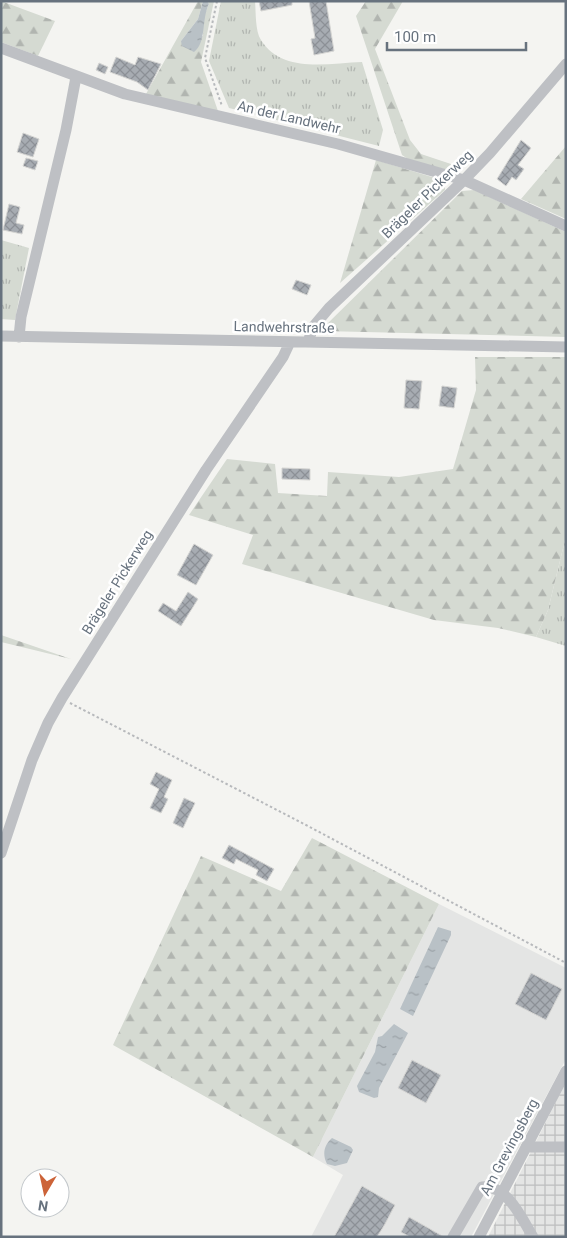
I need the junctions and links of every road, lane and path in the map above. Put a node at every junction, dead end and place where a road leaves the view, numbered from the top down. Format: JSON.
{"nodes":[{"id":1,"x":217,"y":1,"type":"edge"},
{"id":2,"x":1,"y":48,"type":"edge"},
{"id":3,"x":566,"y":64,"type":"edge"},
{"id":4,"x":76,"y":77,"type":"junction"},
{"id":5,"x":226,"y":117,"type":"junction"},
{"id":6,"x":464,"y":180,"type":"junction"},
{"id":7,"x":566,"y":226,"type":"edge"},
{"id":8,"x":1,"y":336,"type":"edge"},
{"id":9,"x":19,"y":336,"type":"junction"},
{"id":10,"x":290,"y":342,"type":"junction"},
{"id":11,"x":308,"y":342,"type":"junction"},
{"id":12,"x":566,"y":347,"type":"edge"},
{"id":13,"x":62,"y":698,"type":"junction"},
{"id":14,"x":1,"y":853,"type":"edge"},
{"id":15,"x":566,"y":964,"type":"edge"},
{"id":16,"x":566,"y":1071,"type":"edge"},
{"id":17,"x":526,"y":1147,"type":"junction"},
{"id":18,"x":562,"y":1148,"type":"edge"},
{"id":19,"x":501,"y":1193,"type":"junction"},
{"id":20,"x":454,"y":1237,"type":"edge"},
{"id":21,"x":479,"y":1237,"type":"edge"},
{"id":22,"x":533,"y":1237,"type":"edge"}],
"edges":[{"from":1,"to":5,"type":"path"},
{"from":2,"to":4,"type":"street","name":"An der Landwehr"},
{"from":3,"to":6,"type":"street","name":"Brägeler Pickerweg"},
{"from":4,"to":5,"type":"street","name":"An der Landwehr"},
{"from":4,"to":9,"type":"street"},
{"from":5,"to":6,"type":"street","name":"An der Landwehr"},
{"from":6,"to":7,"type":"street","name":"An der Landwehr"},
{"from":6,"to":11,"type":"street","name":"Brägeler Pickerweg"},
{"from":8,"to":9,"type":"street","name":"Landwehrstraße"},
{"from":9,"to":10,"type":"street","name":"Landwehrstraße"},
{"from":10,"to":11,"type":"street","name":"Landwehrstraße"},
{"from":10,"to":13,"type":"street","name":"Brägeler Pickerweg"},
{"from":11,"to":12,"type":"street","name":"Landwehrstraße"},
{"from":13,"to":14,"type":"street","name":"Brägeler Pickerweg"},
{"from":13,"to":15,"type":"path"},
{"from":16,"to":17,"type":"street","name":"Am Grevingsberg"},
{"from":17,"to":18,"type":"street"},
{"from":17,"to":19,"type":"street","name":"Am Grevingsberg"},
{"from":19,"to":20,"type":"street"},
{"from":19,"to":21,"type":"street","name":"Am Grevingsberg"},
{"from":19,"to":22,"type":"street"}]}
